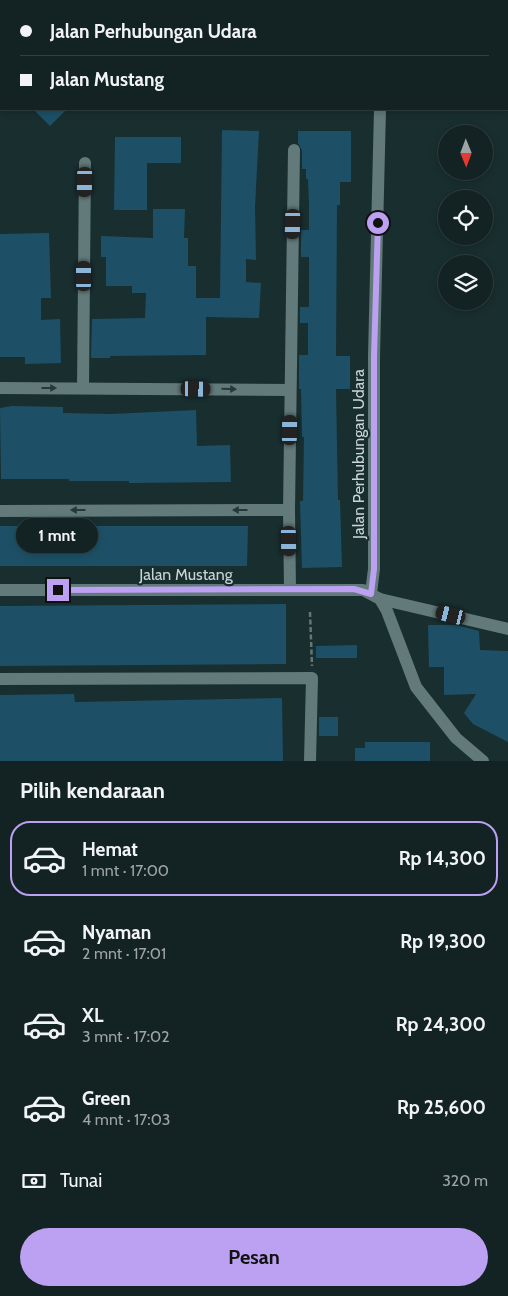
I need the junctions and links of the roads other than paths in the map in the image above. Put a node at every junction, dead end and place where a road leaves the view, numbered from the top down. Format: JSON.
{"nodes":[{"id":1,"x":380,"y":110,"type":"edge"},
{"id":2,"x":294,"y":150,"type":"dead end"},
{"id":3,"x":85,"y":163,"type":"dead end"},
{"id":4,"x":0,"y":388,"type":"edge"},
{"id":5,"x":83,"y":388,"type":"junction"},
{"id":6,"x":290,"y":390,"type":"junction"},
{"id":7,"x":289,"y":510,"type":"junction"},
{"id":8,"x":0,"y":511,"type":"edge"},
{"id":9,"x":0,"y":590,"type":"edge"},
{"id":10,"x":290,"y":590,"type":"junction"},
{"id":11,"x":375,"y":596,"type":"junction"},
{"id":12,"x":508,"y":629,"type":"edge"},
{"id":13,"x":0,"y":679,"type":"edge"},
{"id":14,"x":310,"y":761,"type":"edge"},
{"id":15,"x":483,"y":761,"type":"edge"}],
"edges":[{"from":1,"to":11,"type":"street","name":"Jalan Perhubungan Udara"},
{"from":2,"to":6,"type":"street"},
{"from":3,"to":5,"type":"street"},
{"from":4,"to":5,"type":"street","one_way":true},
{"from":5,"to":6,"type":"street","one_way":true},
{"from":6,"to":7,"type":"street"},
{"from":7,"to":8,"type":"street","one_way":true},
{"from":7,"to":10,"type":"street"},
{"from":9,"to":10,"type":"street","name":"Jalan Mustang"},
{"from":10,"to":11,"type":"street","name":"Jalan Mustang"},
{"from":11,"to":12,"type":"street","name":"Jalan Mustang"},
{"from":11,"to":15,"type":"street"},
{"from":13,"to":14,"type":"street"}]}
